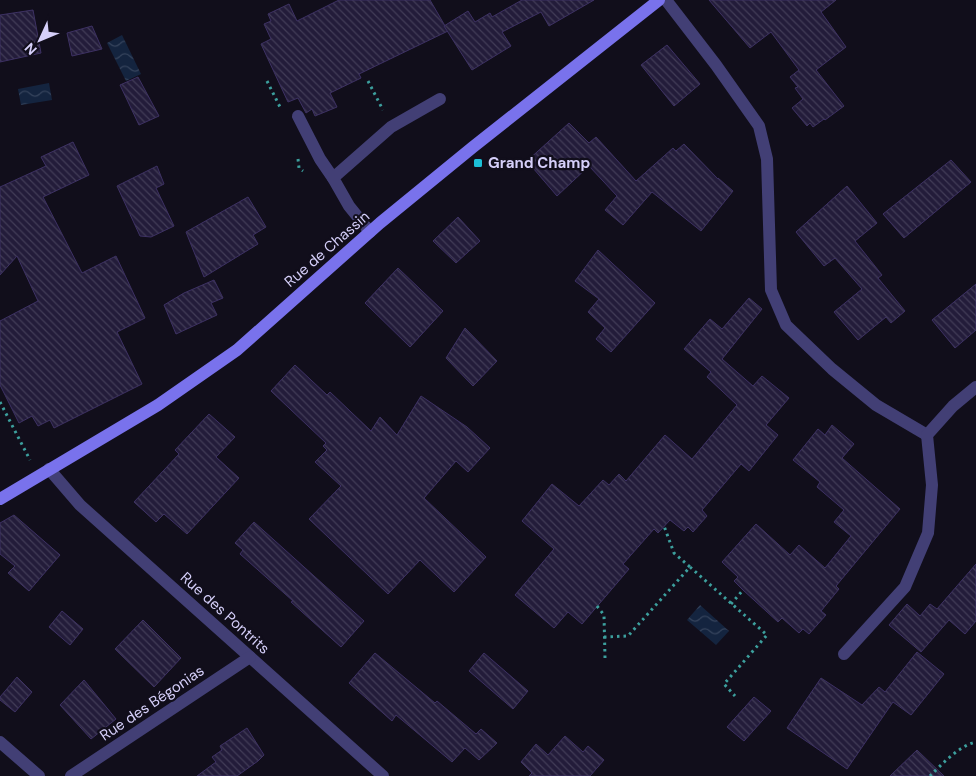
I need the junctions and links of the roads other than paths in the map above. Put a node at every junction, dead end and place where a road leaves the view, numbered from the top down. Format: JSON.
{"nodes":[{"id":1,"x":659,"y":0,"type":"edge"},
{"id":2,"x":666,"y":0,"type":"edge"},
{"id":3,"x":440,"y":99,"type":"dead end"},
{"id":4,"x":298,"y":116,"type":"dead end"},
{"id":5,"x":333,"y":178,"type":"junction"},
{"id":6,"x":370,"y":232,"type":"junction"},
{"id":7,"x":976,"y":387,"type":"edge"},
{"id":8,"x":927,"y":435,"type":"junction"},
{"id":9,"x":49,"y":469,"type":"junction"},
{"id":10,"x":0,"y":499,"type":"edge"},
{"id":11,"x":844,"y":654,"type":"dead end"},
{"id":12,"x":250,"y":657,"type":"junction"},
{"id":13,"x":0,"y":742,"type":"edge"},
{"id":14,"x":39,"y":776,"type":"edge"},
{"id":15,"x":71,"y":776,"type":"edge"},
{"id":16,"x":383,"y":776,"type":"edge"}],
"edges":[{"from":1,"to":6,"type":"main road","name":"Rue de Chassin"},
{"from":2,"to":8,"type":"street"},
{"from":3,"to":5,"type":"street"},
{"from":4,"to":5,"type":"street"},
{"from":5,"to":6,"type":"street"},
{"from":6,"to":9,"type":"main road","name":"Rue de Chassin"},
{"from":7,"to":8,"type":"street"},
{"from":8,"to":11,"type":"street"},
{"from":9,"to":10,"type":"main road","name":"Rue de Chassin"},
{"from":9,"to":12,"type":"street","name":"Rue des Pontrits"},
{"from":12,"to":15,"type":"street","name":"Rue des Bégonias"},
{"from":12,"to":16,"type":"street","name":"Rue des Pontrits"},
{"from":13,"to":14,"type":"street"}]}
